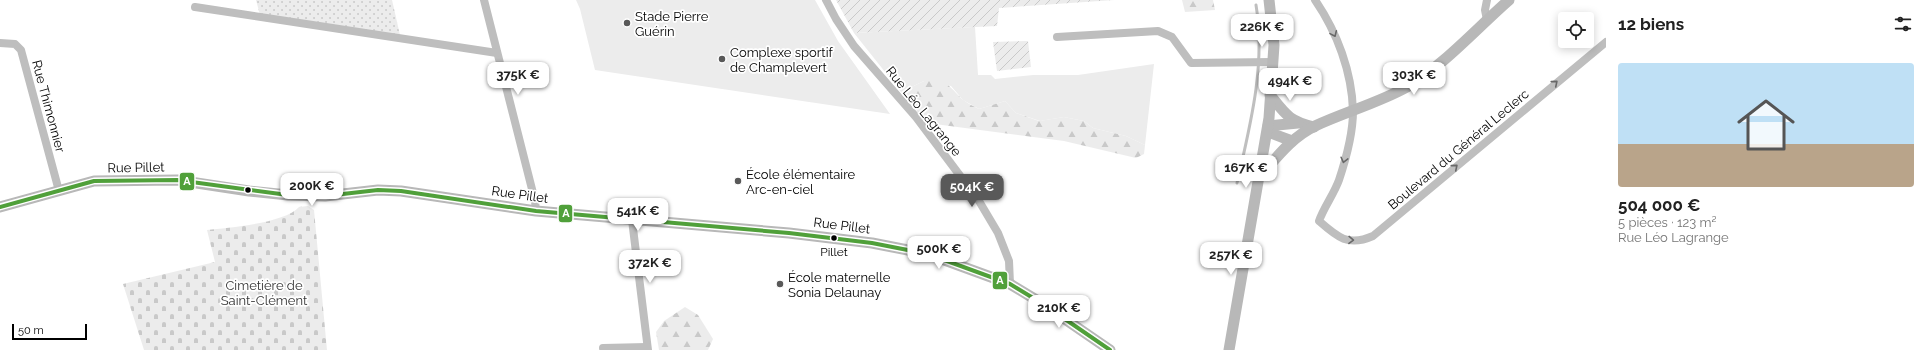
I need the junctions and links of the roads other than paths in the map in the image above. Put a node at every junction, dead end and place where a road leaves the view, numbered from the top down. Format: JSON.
{"nodes":[{"id":1,"x":484,"y":0,"type":"edge"},
{"id":2,"x":826,"y":0,"type":"edge"},
{"id":3,"x":1269,"y":0,"type":"edge"},
{"id":4,"x":1315,"y":0,"type":"edge"},
{"id":5,"x":1487,"y":0,"type":"edge"},
{"id":6,"x":1509,"y":0,"type":"edge"},
{"id":7,"x":195,"y":7,"type":"dead end"},
{"id":8,"x":1487,"y":20,"type":"junction"},
{"id":9,"x":1057,"y":37,"type":"dead end"},
{"id":10,"x":1606,"y":42,"type":"edge"},
{"id":11,"x":0,"y":43,"type":"edge"},
{"id":12,"x":497,"y":53,"type":"junction"},
{"id":13,"x":1268,"y":62,"type":"junction"},
{"id":14,"x":1270,"y":95,"type":"junction"},
{"id":15,"x":1353,"y":112,"type":"junction"},
{"id":16,"x":1298,"y":123,"type":"junction"},
{"id":17,"x":1314,"y":127,"type":"junction"},
{"id":18,"x":1268,"y":129,"type":"junction"},
{"id":19,"x":1292,"y":141,"type":"junction"},
{"id":20,"x":1260,"y":176,"type":"junction"},
{"id":21,"x":59,"y":191,"type":"junction"},
{"id":22,"x":0,"y":207,"type":"edge"},
{"id":23,"x":536,"y":211,"type":"junction"},
{"id":24,"x":632,"y":220,"type":"junction"},
{"id":25,"x":1010,"y":284,"type":"junction"},
{"id":26,"x":604,"y":348,"type":"dead end"},
{"id":27,"x":647,"y":348,"type":"edge"},
{"id":28,"x":1110,"y":350,"type":"edge"},
{"id":29,"x":1229,"y":350,"type":"edge"}],
"edges":[{"from":1,"to":12,"type":"street"},
{"from":2,"to":25,"type":"street","name":"Rue Léo Lagrange"},
{"from":3,"to":13,"type":"street"},
{"from":4,"to":15,"type":"street","one_way":true},
{"from":5,"to":8,"type":"street"},
{"from":6,"to":8,"type":"street"},
{"from":7,"to":12,"type":"street"},
{"from":8,"to":15,"type":"street"},
{"from":9,"to":13,"type":"street"},
{"from":15,"to":10,"type":"street","name":"Boulevard du Général Leclerc","one_way":true},
{"from":11,"to":21,"type":"street","name":"Rue Thimonnier"},
{"from":12,"to":23,"type":"street"},
{"from":13,"to":14,"type":"street"},
{"from":14,"to":16,"type":"street"},
{"from":14,"to":18,"type":"street"},
{"from":15,"to":17,"type":"street"},
{"from":16,"to":17,"type":"street"},
{"from":16,"to":18,"type":"street"},
{"from":17,"to":19,"type":"street"},
{"from":18,"to":19,"type":"street"},
{"from":18,"to":20,"type":"street"},
{"from":19,"to":20,"type":"street"},
{"from":20,"to":29,"type":"street"},
{"from":21,"to":22,"type":"street","name":"Rue Pillet"},
{"from":21,"to":23,"type":"street","name":"Rue Pillet"},
{"from":23,"to":24,"type":"street","name":"Rue Pillet"},
{"from":24,"to":25,"type":"street","name":"Rue Pillet"},
{"from":24,"to":27,"type":"street"},
{"from":25,"to":28,"type":"street","name":"Rue Pillet"},
{"from":26,"to":27,"type":"street"}]}
